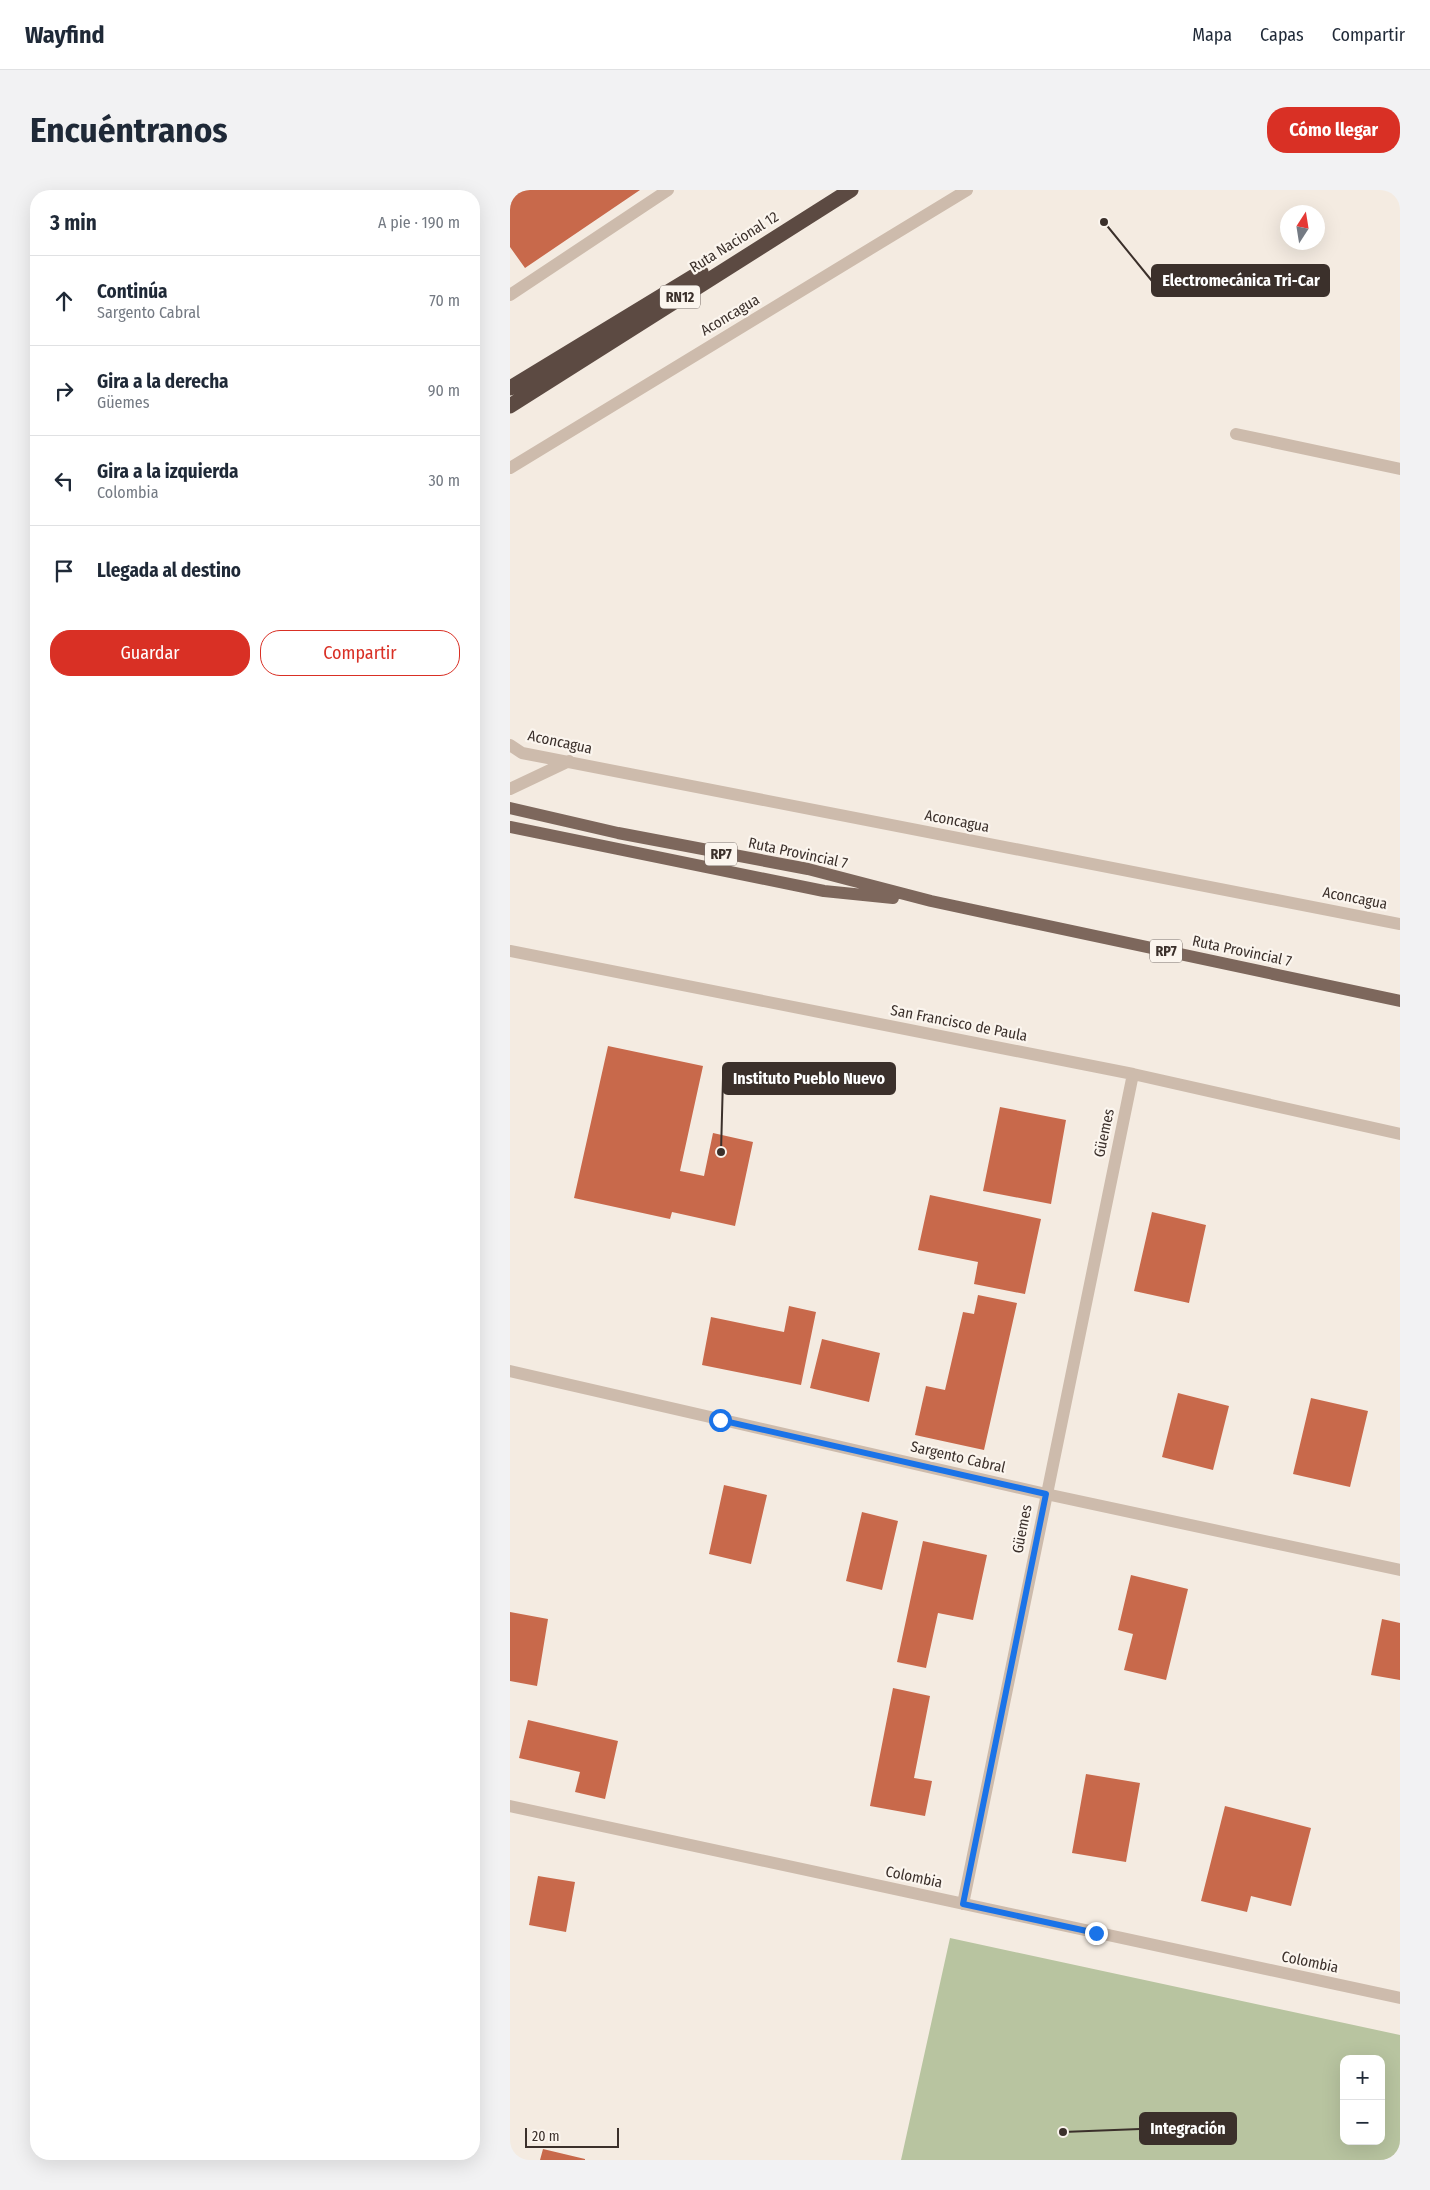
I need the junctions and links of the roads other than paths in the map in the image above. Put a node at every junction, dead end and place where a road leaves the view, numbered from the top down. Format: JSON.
{"nodes":[{"id":1,"x":668,"y":190,"type":"edge"},
{"id":2,"x":835,"y":190,"type":"edge"},
{"id":3,"x":851,"y":190,"type":"edge"},
{"id":4,"x":968,"y":190,"type":"edge"},
{"id":5,"x":510,"y":295,"type":"edge"},
{"id":6,"x":510,"y":388,"type":"edge"},
{"id":7,"x":510,"y":406,"type":"edge"},
{"id":8,"x":1236,"y":434,"type":"dead end"},
{"id":9,"x":510,"y":468,"type":"edge"},
{"id":10,"x":1400,"y":469,"type":"edge"},
{"id":11,"x":510,"y":745,"type":"edge"},
{"id":12,"x":569,"y":761,"type":"junction"},
{"id":13,"x":510,"y":789,"type":"edge"},
{"id":14,"x":510,"y":808,"type":"edge"},
{"id":15,"x":510,"y":827,"type":"edge"},
{"id":16,"x":931,"y":902,"type":"junction"},
{"id":17,"x":1400,"y":924,"type":"edge"},
{"id":18,"x":510,"y":952,"type":"edge"},
{"id":19,"x":1400,"y":1000,"type":"edge"},
{"id":20,"x":1133,"y":1074,"type":"junction"},
{"id":21,"x":1400,"y":1134,"type":"edge"},
{"id":22,"x":510,"y":1371,"type":"edge"},
{"id":23,"x":1046,"y":1494,"type":"junction"},
{"id":24,"x":1400,"y":1570,"type":"edge"},
{"id":25,"x":510,"y":1806,"type":"edge"},
{"id":26,"x":963,"y":1904,"type":"junction"},
{"id":27,"x":1400,"y":1998,"type":"edge"}],
"edges":[{"from":1,"to":5,"type":"street"},
{"from":2,"to":6,"type":"highway","name":"Ruta Nacional 12","number":"RN12"},
{"from":3,"to":7,"type":"highway","name":"Ruta Nacional 12","number":"RN12"},
{"from":4,"to":9,"type":"street","name":"Aconcagua"},
{"from":8,"to":10,"type":"street"},
{"from":11,"to":12,"type":"street","name":"Aconcagua"},
{"from":12,"to":13,"type":"street"},
{"from":12,"to":17,"type":"street","name":"Aconcagua"},
{"from":14,"to":16,"type":"main road","name":"Ruta Provincial 7","number":"RP7"},
{"from":15,"to":16,"type":"main road","name":"Ruta Provincial 7","number":"RP7"},
{"from":16,"to":19,"type":"main road","name":"Ruta Provincial 7","number":"RP7"},
{"from":18,"to":20,"type":"street","name":"San Francisco de Paula"},
{"from":20,"to":21,"type":"street","name":"San Francisco de Paula"},
{"from":20,"to":23,"type":"street","name":"Güemes"},
{"from":22,"to":23,"type":"street","name":"Sargento Cabral"},
{"from":23,"to":24,"type":"street","name":"Sargento Cabral"},
{"from":23,"to":26,"type":"street","name":"Güemes"},
{"from":25,"to":26,"type":"street","name":"Colombia"},
{"from":26,"to":27,"type":"street","name":"Colombia"}]}
